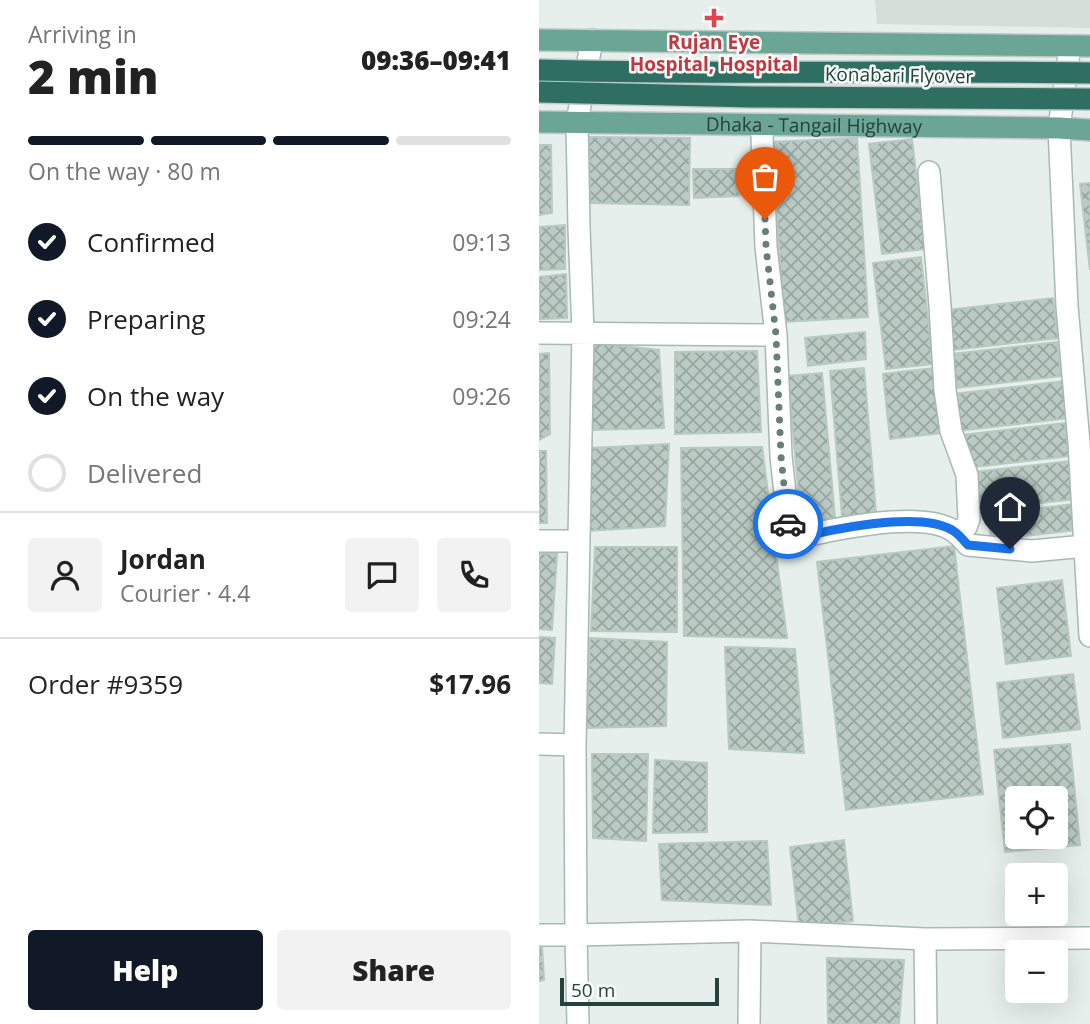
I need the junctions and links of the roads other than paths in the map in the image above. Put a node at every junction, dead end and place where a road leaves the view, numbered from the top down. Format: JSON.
{"nodes":[{"id":1,"x":539,"y":40,"type":"edge"},
{"id":2,"x":592,"y":40,"type":"junction"},
{"id":3,"x":1080,"y":46,"type":"edge"},
{"id":4,"x":539,"y":70,"type":"edge"},
{"id":5,"x":1090,"y":73,"type":"edge"},
{"id":6,"x":539,"y":92,"type":"edge"},
{"id":7,"x":1090,"y":99,"type":"edge"},
{"id":8,"x":539,"y":122,"type":"edge"},
{"id":9,"x":577,"y":122,"type":"junction"},
{"id":10,"x":1059,"y":128,"type":"junction"},
{"id":11,"x":1090,"y":130,"type":"edge"},
{"id":12,"x":762,"y":136,"type":"dead end"},
{"id":13,"x":929,"y":172,"type":"dead end"},
{"id":14,"x":583,"y":332,"type":"junction"},
{"id":15,"x":539,"y":333,"type":"edge"},
{"id":16,"x":776,"y":335,"type":"junction"},
{"id":17,"x":956,"y":533,"type":"junction"},
{"id":18,"x":539,"y":541,"type":"edge"},
{"id":19,"x":579,"y":541,"type":"junction"},
{"id":20,"x":1085,"y":545,"type":"junction"},
{"id":21,"x":1090,"y":636,"type":"edge"},
{"id":22,"x":539,"y":744,"type":"edge"},
{"id":23,"x":575,"y":745,"type":"junction"},
{"id":24,"x":750,"y":931,"type":"junction"},
{"id":25,"x":539,"y":935,"type":"edge"},
{"id":26,"x":576,"y":935,"type":"junction"},
{"id":27,"x":1090,"y":938,"type":"edge"},
{"id":28,"x":925,"y":939,"type":"junction"},
{"id":29,"x":578,"y":1024,"type":"edge"},
{"id":30,"x":749,"y":1024,"type":"edge"},
{"id":31,"x":926,"y":1024,"type":"edge"}],
"edges":[{"from":1,"to":2,"type":"main road"},
{"from":2,"to":3,"type":"main road"},
{"from":2,"to":9,"type":"street"},
{"from":3,"to":10,"type":"street"},
{"from":4,"to":5,"type":"highway","name":"Konabari Flyover","bridge":true},
{"from":6,"to":7,"type":"highway","name":"Konabari Flyover","bridge":true},
{"from":8,"to":9,"type":"main road","name":"Dhaka - Tangail Highway"},
{"from":9,"to":10,"type":"main road","name":"Dhaka - Tangail Highway"},
{"from":9,"to":14,"type":"street"},
{"from":10,"to":11,"type":"main road","name":"Dhaka - Tangail Highway"},
{"from":10,"to":20,"type":"street"},
{"from":12,"to":16,"type":"street"},
{"from":13,"to":17,"type":"street"},
{"from":14,"to":15,"type":"street"},
{"from":14,"to":16,"type":"street"},
{"from":14,"to":19,"type":"street"},
{"from":16,"to":17,"type":"street"},
{"from":17,"to":20,"type":"street"},
{"from":18,"to":19,"type":"street"},
{"from":19,"to":23,"type":"street"},
{"from":20,"to":21,"type":"street"},
{"from":22,"to":23,"type":"street"},
{"from":23,"to":26,"type":"street"},
{"from":24,"to":26,"type":"street"},
{"from":24,"to":28,"type":"street"},
{"from":24,"to":30,"type":"street"},
{"from":25,"to":26,"type":"street"},
{"from":26,"to":29,"type":"street"},
{"from":27,"to":28,"type":"street"},
{"from":28,"to":31,"type":"street"}]}
